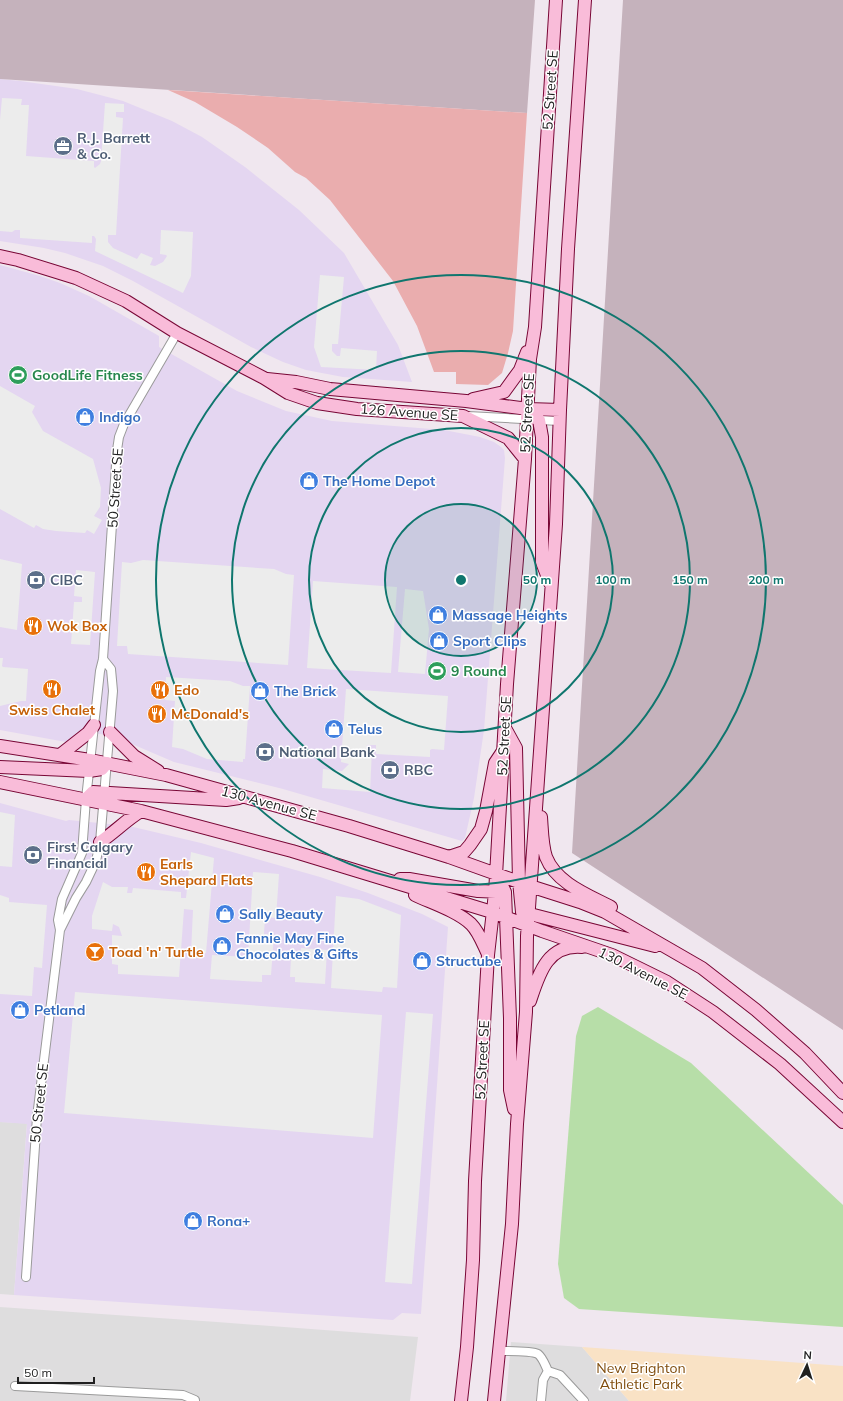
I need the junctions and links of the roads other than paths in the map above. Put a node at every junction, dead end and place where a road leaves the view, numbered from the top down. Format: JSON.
{"nodes":[{"id":1,"x":556,"y":0,"type":"edge"},
{"id":2,"x":585,"y":0,"type":"edge"},
{"id":3,"x":0,"y":256,"type":"edge"},
{"id":4,"x":177,"y":333,"type":"junction"},
{"id":5,"x":533,"y":338,"type":"junction"},
{"id":6,"x":264,"y":378,"type":"junction"},
{"id":7,"x":466,"y":401,"type":"junction"},
{"id":8,"x":463,"y":416,"type":"junction"},
{"id":9,"x":531,"y":416,"type":"junction"},
{"id":10,"x":560,"y":416,"type":"junction"},
{"id":11,"x":525,"y":459,"type":"junction"},
{"id":12,"x":551,"y":586,"type":"junction"},
{"id":13,"x":103,"y":659,"type":"junction"},
{"id":14,"x":94,"y":725,"type":"junction"},
{"id":15,"x":505,"y":728,"type":"junction"},
{"id":16,"x":110,"y":732,"type":"junction"},
{"id":17,"x":0,"y":746,"type":"edge"},
{"id":18,"x":504,"y":750,"type":"junction"},
{"id":19,"x":60,"y":755,"type":"junction"},
{"id":20,"x":107,"y":764,"type":"junction"},
{"id":21,"x":90,"y":765,"type":"junction"},
{"id":22,"x":0,"y":767,"type":"edge"},
{"id":23,"x":166,"y":775,"type":"junction"},
{"id":24,"x":538,"y":780,"type":"junction"},
{"id":25,"x":0,"y":782,"type":"edge"},
{"id":26,"x":104,"y":797,"type":"junction"},
{"id":27,"x":248,"y":798,"type":"junction"},
{"id":28,"x":86,"y":799,"type":"junction"},
{"id":29,"x":141,"y":811,"type":"junction"},
{"id":30,"x":100,"y":842,"type":"junction"},
{"id":31,"x":449,"y":856,"type":"junction"},
{"id":32,"x":496,"y":874,"type":"junction"},
{"id":33,"x":386,"y":879,"type":"junction"},
{"id":34,"x":523,"y":885,"type":"junction"},
{"id":35,"x":500,"y":892,"type":"junction"},
{"id":36,"x":492,"y":912,"type":"junction"},
{"id":37,"x":506,"y":912,"type":"junction"},
{"id":38,"x":526,"y":917,"type":"junction"},
{"id":39,"x":60,"y":930,"type":"junction"},
{"id":40,"x":595,"y":948,"type":"junction"},
{"id":41,"x":670,"y":950,"type":"junction"},
{"id":42,"x":488,"y":956,"type":"junction"},
{"id":43,"x":737,"y":995,"type":"junction"},
{"id":44,"x":526,"y":1012,"type":"junction"},
{"id":45,"x":843,"y":1093,"type":"edge"},
{"id":46,"x":843,"y":1122,"type":"edge"},
{"id":47,"x":517,"y":1124,"type":"junction"},
{"id":48,"x":26,"y":1277,"type":"dead end"},
{"id":49,"x":499,"y":1351,"type":"junction"},
{"id":50,"x":548,"y":1371,"type":"junction"},
{"id":51,"x":14,"y":1386,"type":"dead end"},
{"id":52,"x":195,"y":1401,"type":"edge"},
{"id":53,"x":461,"y":1401,"type":"edge"},
{"id":54,"x":494,"y":1401,"type":"edge"},
{"id":55,"x":541,"y":1401,"type":"edge"},
{"id":56,"x":584,"y":1401,"type":"edge"}],
"edges":[{"from":1,"to":5,"type":"main road","name":"52 Street SE"},
{"from":2,"to":10,"type":"main road","name":"52 Street SE"},
{"from":3,"to":4,"type":"main road","name":"126 Avenue SE"},
{"from":4,"to":6,"type":"main road","name":"126 Avenue SE"},
{"from":4,"to":13,"type":"street","name":"50 Street SE"},
{"from":5,"to":7,"type":"main road"},
{"from":5,"to":9,"type":"main road","name":"52 Street SE"},
{"from":6,"to":7,"type":"main road","name":"126 Avenue SE"},
{"from":6,"to":8,"type":"main road","name":"126 Avenue SE"},
{"from":7,"to":9,"type":"main road","name":"126 Avenue SE"},
{"from":8,"to":9,"type":"street","name":"126 Avenue SE"},
{"from":8,"to":11,"type":"main road"},
{"from":9,"to":10,"type":"main road","name":"126 Avenue SE"},
{"from":9,"to":10,"type":"street","name":"126 Avenue SE"},
{"from":9,"to":11,"type":"main road","name":"52 Street SE"},
{"from":9,"to":12,"type":"main road"},
{"from":10,"to":12,"type":"main road","name":"52 Street SE"},
{"from":11,"to":15,"type":"main road","name":"52 Street SE"},
{"from":12,"to":24,"type":"main road","name":"52 Street SE"},
{"from":13,"to":14,"type":"street","name":"50 Street SE"},
{"from":13,"to":16,"type":"street","name":"50 Street SE"},
{"from":14,"to":19,"type":"main road"},
{"from":14,"to":21,"type":"street","name":"50 Street SE"},
{"from":15,"to":18,"type":"main road","name":"52 Street SE"},
{"from":15,"to":34,"type":"main road"},
{"from":16,"to":20,"type":"street","name":"50 Street SE"},
{"from":16,"to":23,"type":"main road"},
{"from":17,"to":19,"type":"main road"},
{"from":18,"to":31,"type":"main road"},
{"from":18,"to":32,"type":"main road","name":"52 Street SE"},
{"from":19,"to":21,"type":"main road"},
{"from":20,"to":21,"type":"main road"},
{"from":20,"to":23,"type":"main road","name":"130 Avenue SE"},
{"from":20,"to":26,"type":"street","name":"50 Street SE"},
{"from":21,"to":22,"type":"main road"},
{"from":21,"to":28,"type":"street","name":"50 Street SE"},
{"from":23,"to":27,"type":"main road","name":"130 Avenue SE"},
{"from":24,"to":34,"type":"main road","name":"52 Street SE"},
{"from":24,"to":43,"type":"main road"},
{"from":25,"to":28,"type":"main road"},
{"from":26,"to":27,"type":"main road"},
{"from":26,"to":28,"type":"main road"},
{"from":26,"to":29,"type":"main road","name":"130 Avenue SE"},
{"from":26,"to":30,"type":"street","name":"50 Street SE"},
{"from":27,"to":31,"type":"main road","name":"130 Avenue SE"},
{"from":28,"to":39,"type":"street","name":"50 Street SE"},
{"from":29,"to":30,"type":"main road"},
{"from":29,"to":33,"type":"main road","name":"130 Avenue SE"},
{"from":30,"to":39,"type":"street","name":"50 Street SE"},
{"from":31,"to":32,"type":"main road","name":"130 Avenue SE"},
{"from":32,"to":34,"type":"main road","name":"130 Avenue SE"},
{"from":32,"to":35,"type":"main road","name":"52 Street SE"},
{"from":33,"to":35,"type":"main road","name":"130 Avenue SE"},
{"from":33,"to":36,"type":"main road","name":"130 Avenue SE"},
{"from":33,"to":42,"type":"main road"},
{"from":34,"to":35,"type":"main road","name":"130 Avenue SE"},
{"from":34,"to":38,"type":"main road","name":"52 Street SE"},
{"from":34,"to":41,"type":"main road","name":"130 Avenue SE"},
{"from":35,"to":36,"type":"main road","name":"52 Street SE"},
{"from":35,"to":37,"type":"main road"},
{"from":36,"to":37,"type":"main road","name":"130 Avenue SE"},
{"from":36,"to":42,"type":"main road","name":"52 Street SE"},
{"from":37,"to":38,"type":"main road","name":"130 Avenue SE"},
{"from":37,"to":47,"type":"main road"},
{"from":38,"to":40,"type":"main road","name":"130 Avenue SE"},
{"from":38,"to":41,"type":"main road"},
{"from":38,"to":44,"type":"main road","name":"52 Street SE"},
{"from":39,"to":48,"type":"street","name":"50 Street SE"},
{"from":40,"to":44,"type":"main road"},
{"from":40,"to":46,"type":"main road","name":"130 Avenue SE"},
{"from":41,"to":43,"type":"main road","name":"130 Avenue SE"},
{"from":42,"to":53,"type":"main road","name":"52 Street SE"},
{"from":43,"to":45,"type":"main road","name":"130 Avenue SE"},
{"from":44,"to":47,"type":"main road","name":"52 Street SE"},
{"from":47,"to":49,"type":"main road","name":"52 Street SE"},
{"from":49,"to":50,"type":"street"},
{"from":49,"to":54,"type":"main road","name":"52 Street SE"},
{"from":50,"to":55,"type":"street"},
{"from":50,"to":56,"type":"street"},
{"from":51,"to":52,"type":"street"}]}
